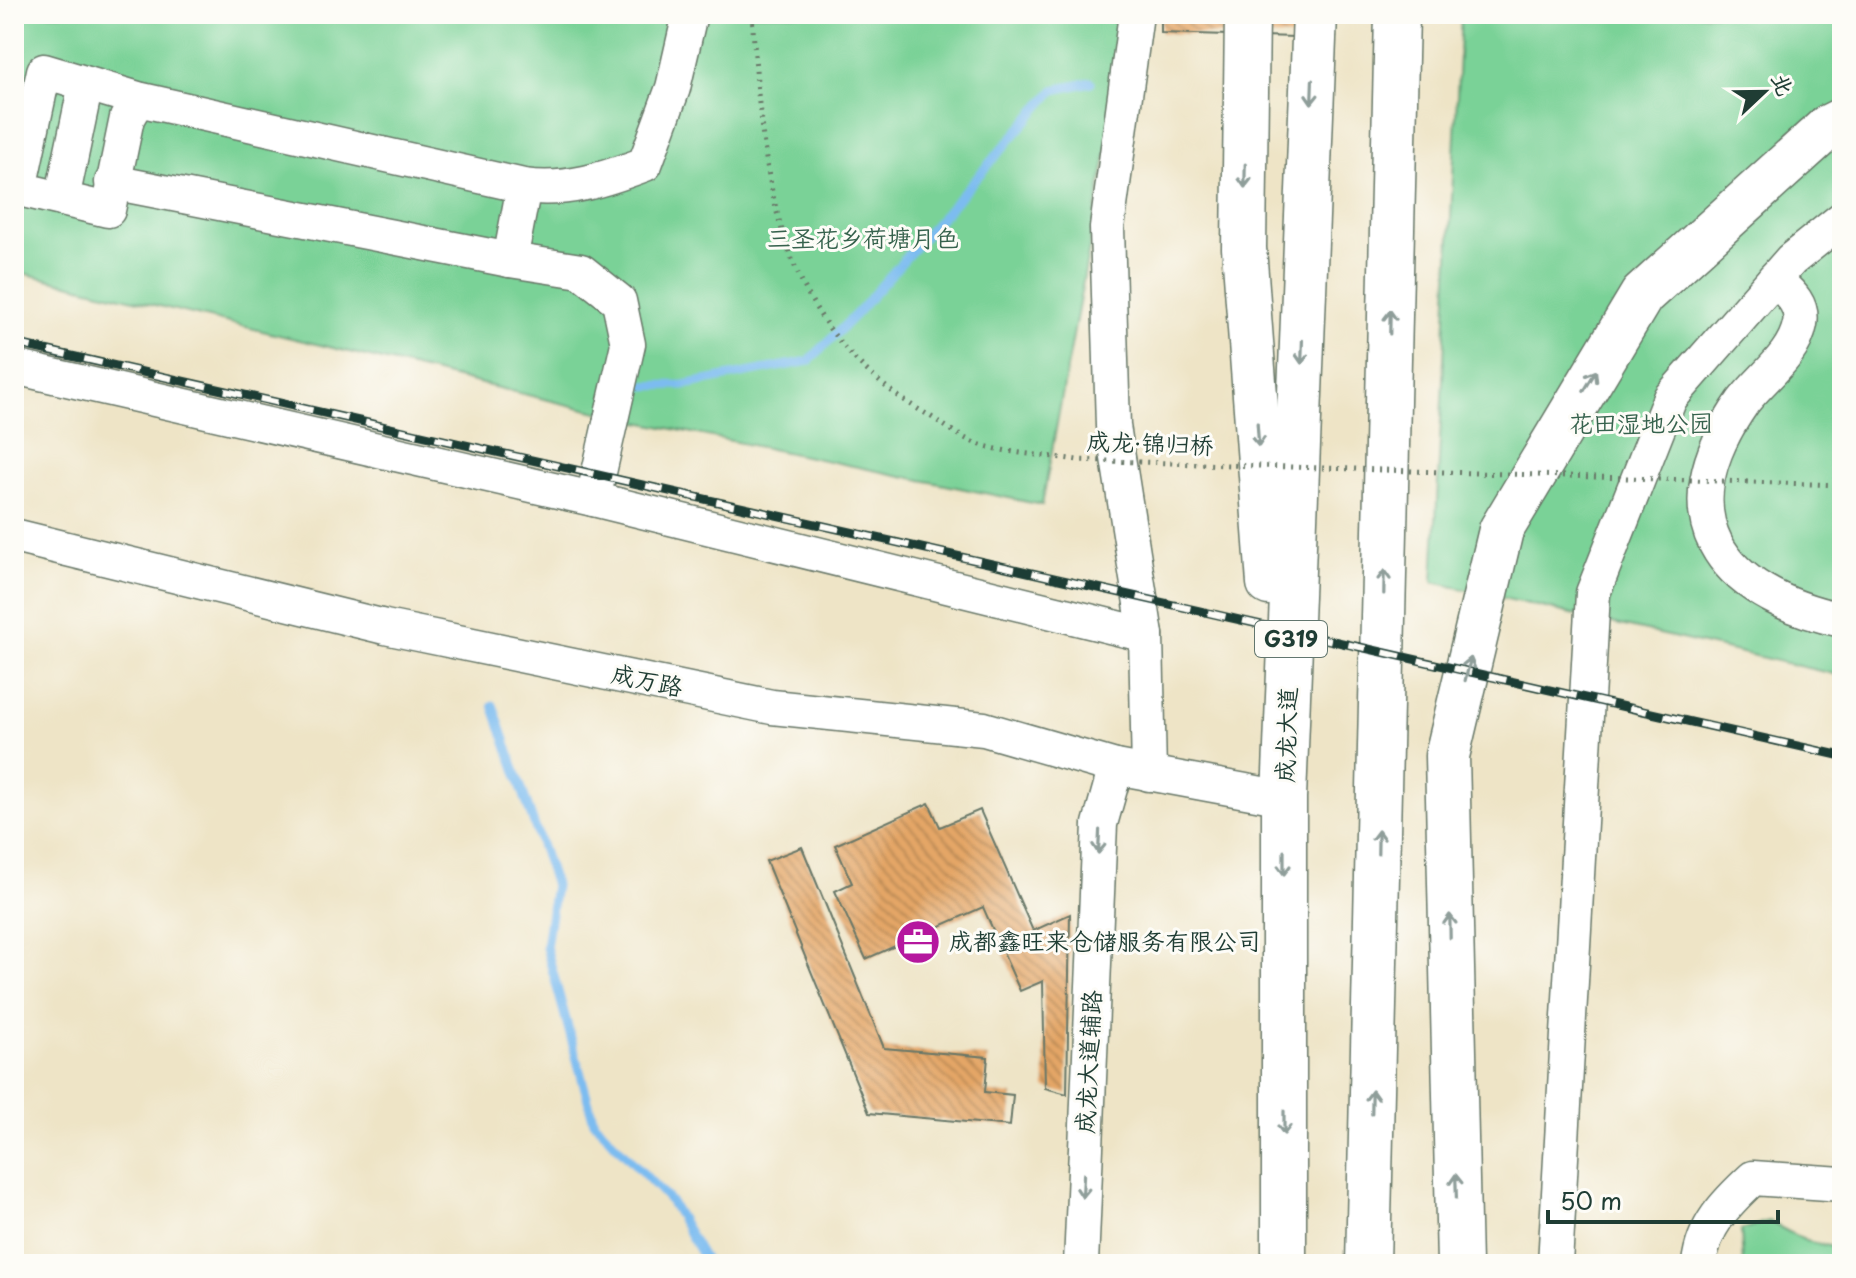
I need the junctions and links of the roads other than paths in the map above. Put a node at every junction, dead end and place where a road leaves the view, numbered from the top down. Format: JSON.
{"nodes":[{"id":1,"x":690,"y":14,"type":"edge"},
{"id":2,"x":1136,"y":14,"type":"edge"},
{"id":3,"x":1247,"y":14,"type":"edge"},
{"id":4,"x":1315,"y":14,"type":"edge"},
{"id":5,"x":1397,"y":14,"type":"edge"},
{"id":6,"x":86,"y":84,"type":"junction"},
{"id":7,"x":138,"y":99,"type":"junction"},
{"id":8,"x":1837,"y":120,"type":"edge"},
{"id":9,"x":112,"y":182,"type":"junction"},
{"id":10,"x":524,"y":186,"type":"junction"},
{"id":11,"x":16,"y":188,"type":"edge"},
{"id":12,"x":62,"y":199,"type":"junction"},
{"id":13,"x":1842,"y":219,"type":"edge"},
{"id":14,"x":510,"y":260,"type":"junction"},
{"id":15,"x":1774,"y":279,"type":"junction"},
{"id":16,"x":14,"y":367,"type":"edge"},
{"id":17,"x":593,"y":499,"type":"junction"},
{"id":18,"x":14,"y":536,"type":"edge"},
{"id":19,"x":1842,"y":620,"type":"edge"},
{"id":20,"x":1146,"y":635,"type":"junction"},
{"id":21,"x":1116,"y":767,"type":"junction"},
{"id":22,"x":1149,"y":774,"type":"junction"},
{"id":23,"x":1284,"y":798,"type":"junction"},
{"id":24,"x":1842,"y":1184,"type":"edge"},
{"id":25,"x":1081,"y":1264,"type":"edge"},
{"id":26,"x":1284,"y":1264,"type":"edge"},
{"id":27,"x":1368,"y":1264,"type":"edge"},
{"id":28,"x":1459,"y":1264,"type":"edge"},
{"id":29,"x":1555,"y":1264,"type":"edge"},
{"id":30,"x":1699,"y":1264,"type":"edge"}],
"edges":[{"from":1,"to":10,"type":"street"},
{"from":2,"to":20,"type":"street"},
{"from":3,"to":23,"type":"highway","one_way":true},
{"from":4,"to":23,"type":"highway","name":"成龙大道","number":"G319","one_way":true},
{"from":27,"to":5,"type":"highway","one_way":true},
{"from":6,"to":7,"type":"street"},
{"from":6,"to":11,"type":"street"},
{"from":6,"to":12,"type":"street"},
{"from":7,"to":9,"type":"street"},
{"from":7,"to":10,"type":"street"},
{"from":28,"to":8,"type":"highway","one_way":true},
{"from":9,"to":12,"type":"street"},
{"from":9,"to":14,"type":"street"},
{"from":10,"to":14,"type":"street"},
{"from":11,"to":12,"type":"street"},
{"from":13,"to":15,"type":"street"},
{"from":14,"to":17,"type":"street"},
{"from":15,"to":19,"type":"street"},
{"from":15,"to":29,"type":"street"},
{"from":16,"to":17,"type":"street"},
{"from":17,"to":20,"type":"street"},
{"from":18,"to":21,"type":"street","name":"成万路"},
{"from":20,"to":22,"type":"street"},
{"from":21,"to":22,"type":"street","name":"成万路"},
{"from":21,"to":25,"type":"street","name":"成龙大道辅路","one_way":true},
{"from":22,"to":23,"type":"street","name":"成万路"},
{"from":23,"to":26,"type":"highway","name":"成龙大道","number":"G319","one_way":true},
{"from":24,"to":30,"type":"street"}]}
